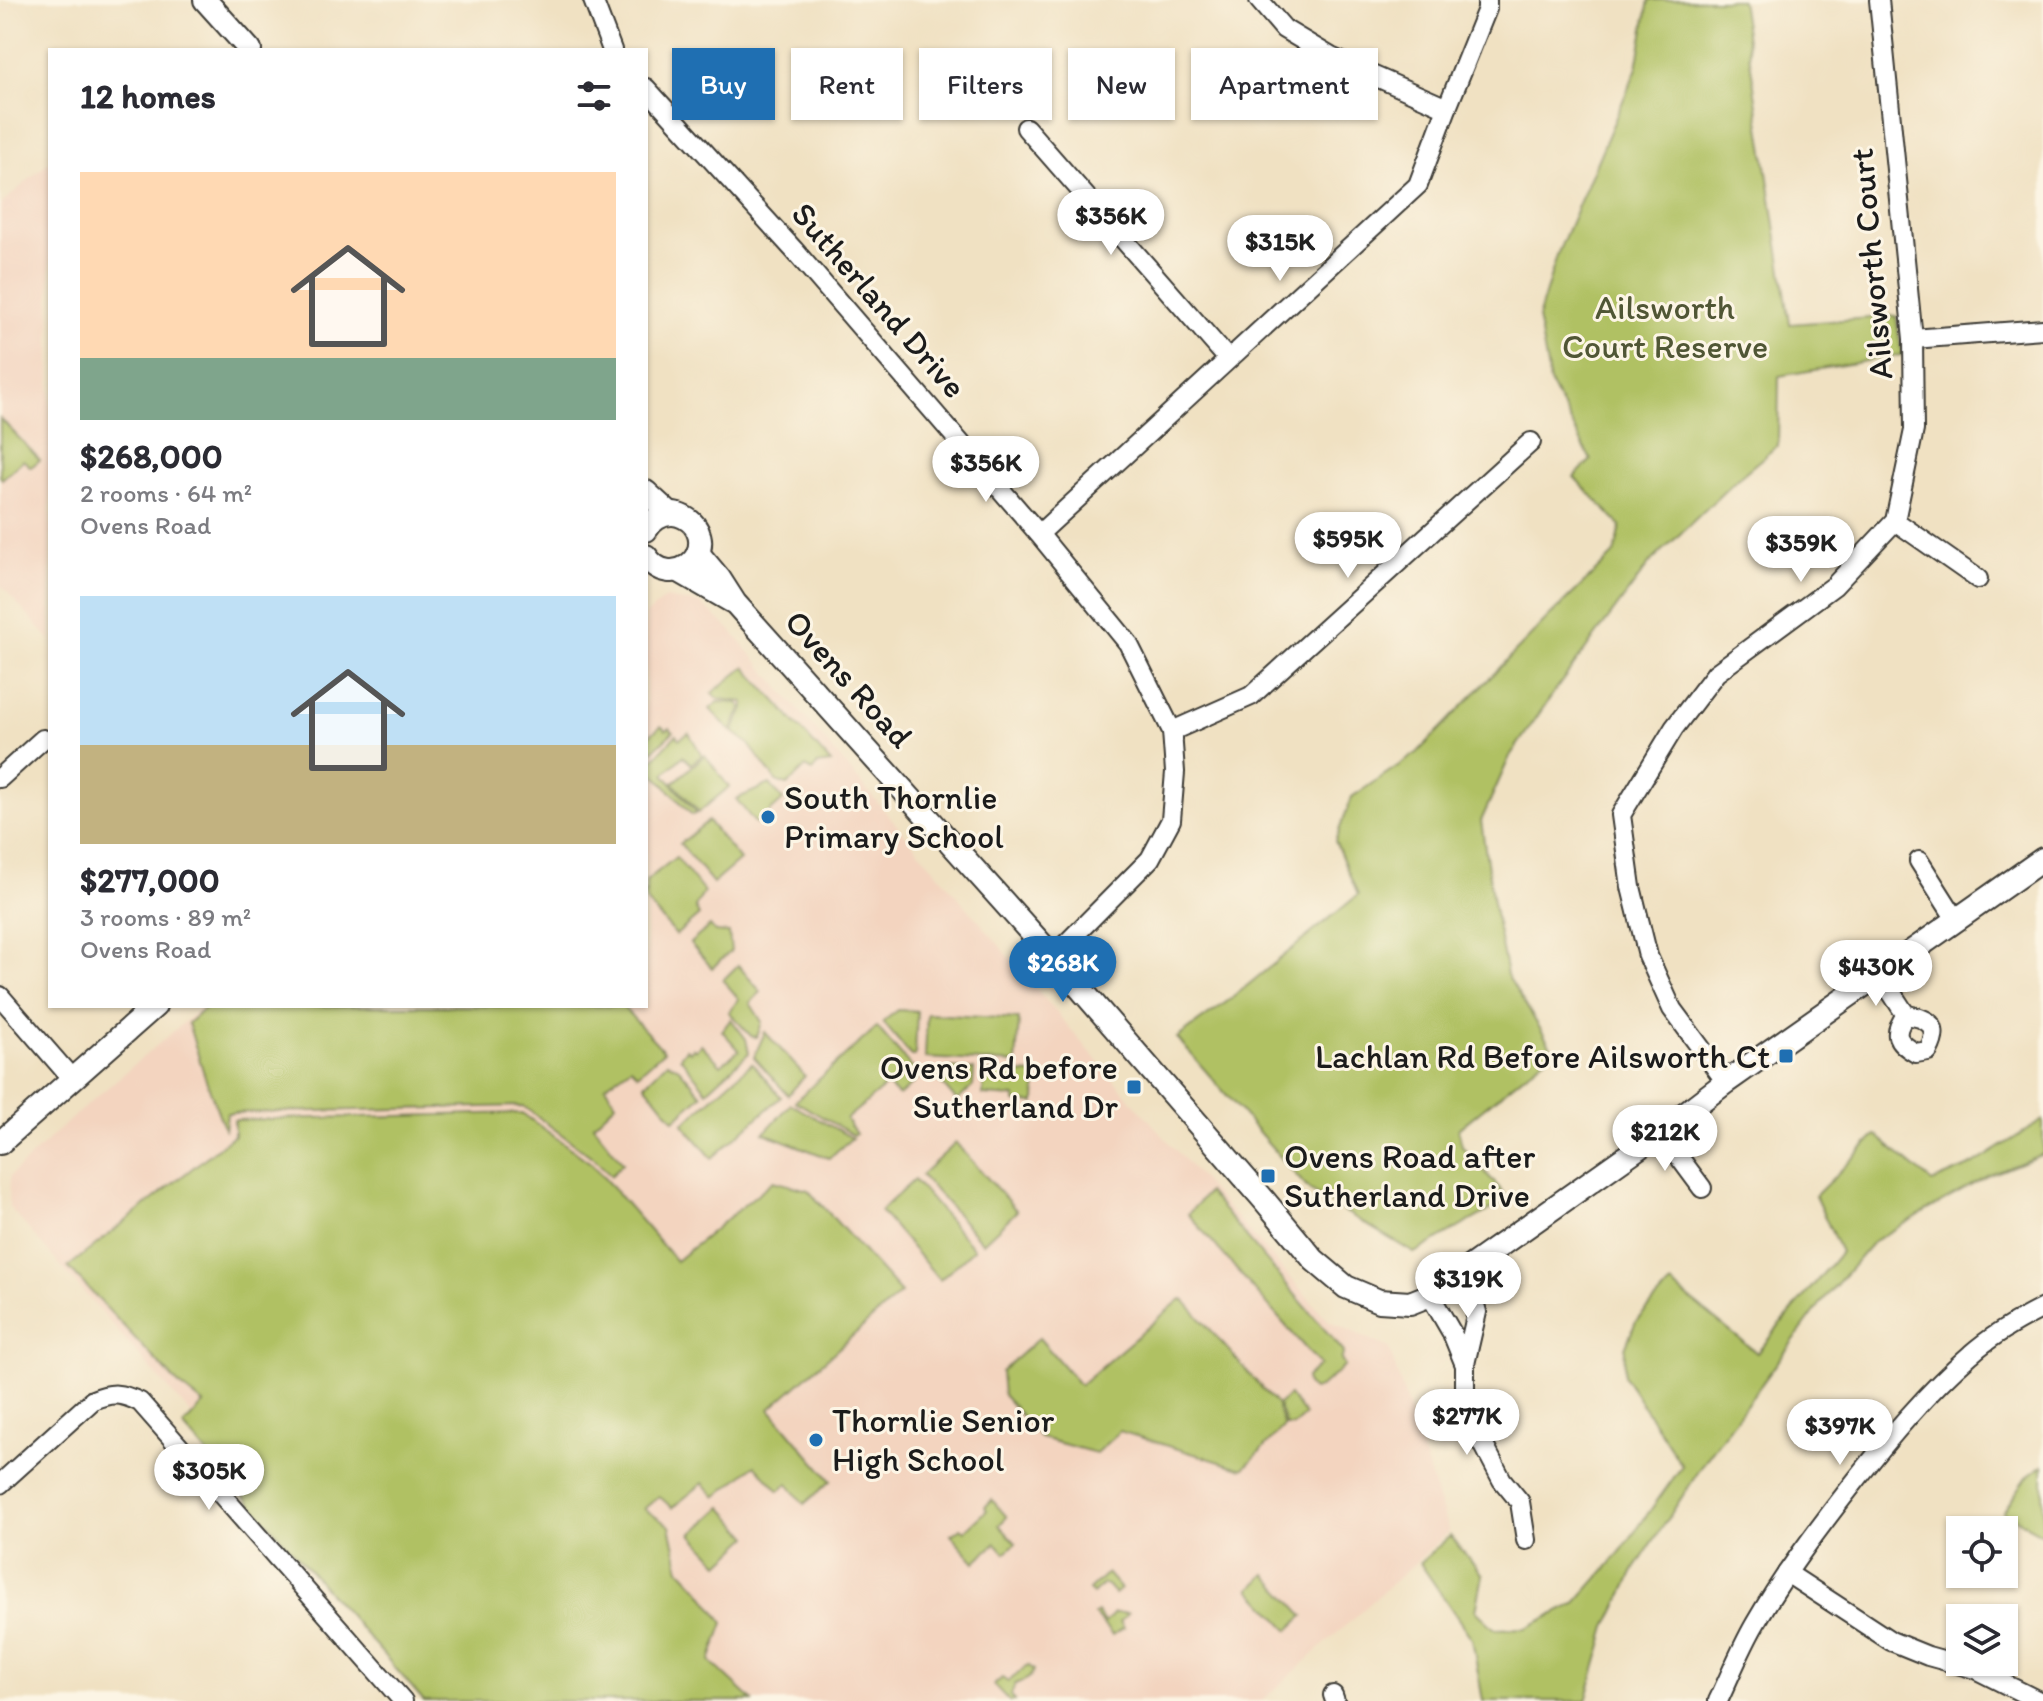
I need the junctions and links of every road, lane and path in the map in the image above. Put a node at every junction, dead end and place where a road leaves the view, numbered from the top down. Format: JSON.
{"nodes":[{"id":1,"x":205,"y":0,"type":"edge"},
{"id":2,"x":593,"y":0,"type":"edge"},
{"id":3,"x":1259,"y":0,"type":"edge"},
{"id":4,"x":1487,"y":0,"type":"edge"},
{"id":5,"x":1879,"y":0,"type":"edge"},
{"id":6,"x":248,"y":48,"type":"edge"},
{"id":7,"x":611,"y":48,"type":"edge"},
{"id":8,"x":648,"y":90,"type":"edge"},
{"id":9,"x":1447,"y":108,"type":"junction"},
{"id":10,"x":1026,"y":128,"type":"dead end"},
{"id":11,"x":2043,"y":329,"type":"edge"},
{"id":12,"x":1913,"y":339,"type":"junction"},
{"id":13,"x":1228,"y":359,"type":"junction"},
{"id":14,"x":1531,"y":442,"type":"dead end"},
{"id":15,"x":648,"y":494,"type":"edge"},
{"id":16,"x":670,"y":514,"type":"junction"},
{"id":17,"x":1895,"y":521,"type":"junction"},
{"id":18,"x":648,"y":528,"type":"edge"},
{"id":19,"x":1039,"y":534,"type":"junction"},
{"id":20,"x":698,"y":553,"type":"junction"},
{"id":21,"x":658,"y":568,"type":"edge"},
{"id":22,"x":1978,"y":579,"type":"dead end"},
{"id":23,"x":735,"y":603,"type":"junction"},
{"id":24,"x":1172,"y":731,"type":"junction"},
{"id":25,"x":43,"y":739,"type":"dead end"},
{"id":26,"x":0,"y":778,"type":"edge"},
{"id":27,"x":2043,"y":859,"type":"edge"},
{"id":28,"x":1919,"y":861,"type":"dead end"},
{"id":29,"x":1957,"y":921,"type":"junction"},
{"id":30,"x":1053,"y":957,"type":"junction"},
{"id":31,"x":1876,"y":978,"type":"junction"},
{"id":32,"x":0,"y":996,"type":"edge"},
{"id":33,"x":153,"y":1008,"type":"edge"},
{"id":34,"x":1906,"y":1015,"type":"dead end"},
{"id":35,"x":73,"y":1080,"type":"junction"},
{"id":36,"x":1726,"y":1082,"type":"junction"},
{"id":37,"x":1658,"y":1134,"type":"junction"},
{"id":38,"x":0,"y":1143,"type":"edge"},
{"id":39,"x":1702,"y":1188,"type":"dead end"},
{"id":40,"x":1465,"y":1270,"type":"junction"},
{"id":41,"x":1430,"y":1295,"type":"junction"},
{"id":42,"x":2043,"y":1308,"type":"edge"},
{"id":43,"x":1465,"y":1365,"type":"junction"},
{"id":44,"x":0,"y":1484,"type":"edge"},
{"id":45,"x":1526,"y":1540,"type":"dead end"},
{"id":46,"x":1787,"y":1573,"type":"junction"},
{"id":47,"x":403,"y":1701,"type":"edge"},
{"id":48,"x":1718,"y":1701,"type":"edge"},
{"id":49,"x":2039,"y":1701,"type":"edge"}],
"edges":[{"from":1,"to":6,"type":"street"},
{"from":2,"to":7,"type":"street"},
{"from":3,"to":9,"type":"street"},
{"from":4,"to":9,"type":"street"},
{"from":5,"to":12,"type":"street","name":"Ailsworth Court"},
{"from":8,"to":19,"type":"street","name":"Sutherland Drive"},
{"from":9,"to":13,"type":"street"},
{"from":10,"to":13,"type":"street"},
{"from":11,"to":12,"type":"street"},
{"from":12,"to":17,"type":"street","name":"Ailsworth Court"},
{"from":13,"to":19,"type":"street"},
{"from":14,"to":24,"type":"street"},
{"from":15,"to":16,"type":"street","name":"Ovens Road"},
{"from":16,"to":18,"type":"street"},
{"from":16,"to":20,"type":"street","name":"Ovens Road"},
{"from":17,"to":22,"type":"street"},
{"from":17,"to":36,"type":"street"},
{"from":19,"to":24,"type":"street","name":"Sutherland Drive"},
{"from":20,"to":21,"type":"street","name":"Ovens Road"},
{"from":20,"to":23,"type":"street","name":"Ovens Road"},
{"from":21,"to":23,"type":"street","name":"Ovens Road"},
{"from":23,"to":30,"type":"street","name":"Ovens Road"},
{"from":24,"to":30,"type":"street","name":"Sutherland Drive"},
{"from":25,"to":26,"type":"street"},
{"from":27,"to":29,"type":"street"},
{"from":28,"to":29,"type":"street"},
{"from":29,"to":31,"type":"street"},
{"from":30,"to":41,"type":"street","name":"Ovens Road"},
{"from":31,"to":34,"type":"street"},
{"from":31,"to":36,"type":"street"},
{"from":32,"to":35,"type":"street"},
{"from":33,"to":35,"type":"street"},
{"from":35,"to":38,"type":"street"},
{"from":36,"to":37,"type":"street"},
{"from":37,"to":39,"type":"street"},
{"from":37,"to":40,"type":"street"},
{"from":40,"to":41,"type":"street"},
{"from":40,"to":43,"type":"street"},
{"from":41,"to":43,"type":"street"},
{"from":42,"to":46,"type":"street"},
{"from":43,"to":45,"type":"street"},
{"from":44,"to":47,"type":"street"},
{"from":46,"to":48,"type":"street"},
{"from":46,"to":49,"type":"street"}]}
